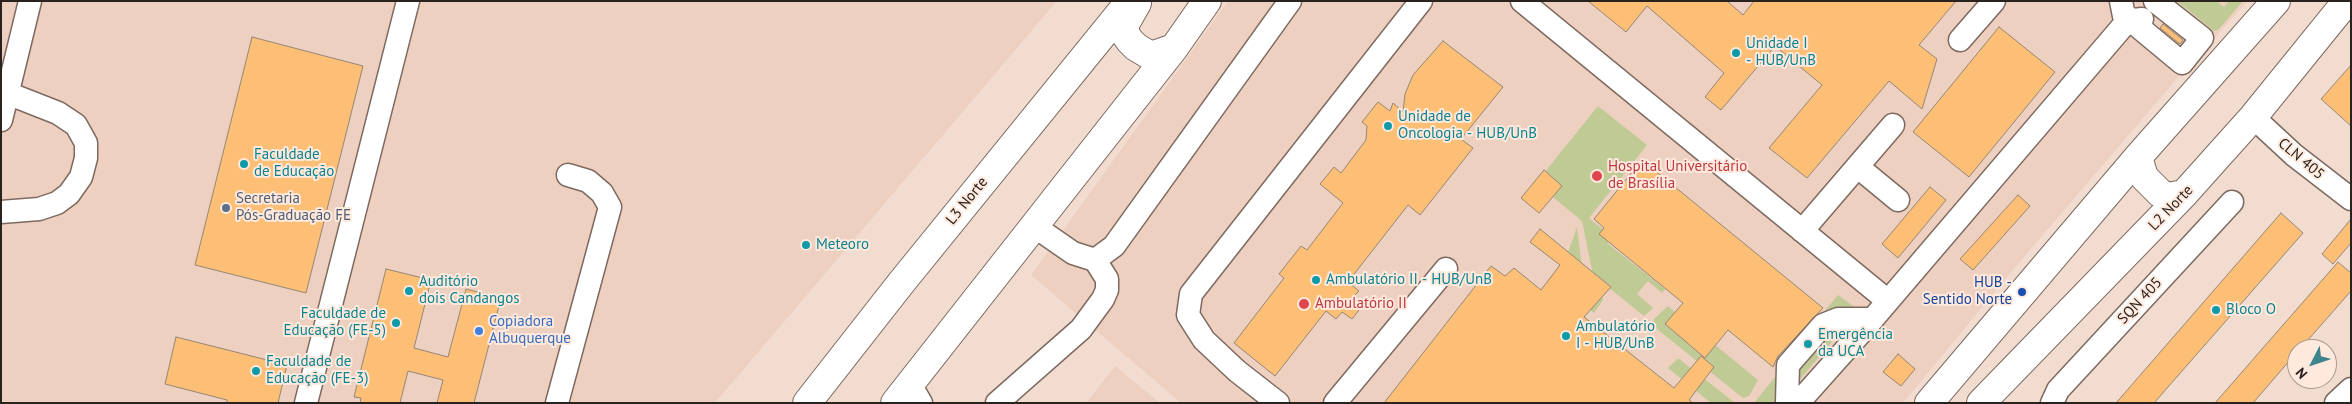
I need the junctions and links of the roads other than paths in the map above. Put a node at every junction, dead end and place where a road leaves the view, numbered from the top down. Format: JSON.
{"nodes":[{"id":1,"x":30,"y":1,"type":"edge"},
{"id":2,"x":408,"y":1,"type":"edge"},
{"id":3,"x":1130,"y":1,"type":"edge"},
{"id":4,"x":1138,"y":1,"type":"edge"},
{"id":5,"x":1206,"y":1,"type":"edge"},
{"id":6,"x":1290,"y":1,"type":"edge"},
{"id":7,"x":1421,"y":1,"type":"edge"},
{"id":8,"x":1522,"y":1,"type":"edge"},
{"id":9,"x":1994,"y":1,"type":"edge"},
{"id":10,"x":2150,"y":1,"type":"edge"},
{"id":11,"x":2155,"y":1,"type":"edge"},
{"id":12,"x":2276,"y":1,"type":"edge"},
{"id":13,"x":2347,"y":1,"type":"edge"},
{"id":14,"x":2125,"y":10,"type":"edge"},
{"id":15,"x":1960,"y":40,"type":"dead end"},
{"id":16,"x":1174,"y":48,"type":"junction"},
{"id":17,"x":2193,"y":50,"type":"junction"},
{"id":18,"x":2217,"y":70,"type":"junction"},
{"id":19,"x":7,"y":93,"type":"junction"},
{"id":20,"x":2253,"y":116,"type":"junction"},
{"id":21,"x":1,"y":120,"type":"edge"},
{"id":22,"x":1893,"y":125,"type":"dead end"},
{"id":23,"x":2138,"y":157,"type":"junction"},
{"id":24,"x":1858,"y":167,"type":"junction"},
{"id":25,"x":568,"y":175,"type":"dead end"},
{"id":26,"x":2184,"y":194,"type":"junction"},
{"id":27,"x":1898,"y":200,"type":"dead end"},
{"id":28,"x":2351,"y":200,"type":"edge"},
{"id":29,"x":2232,"y":202,"type":"dead end"},
{"id":30,"x":1,"y":212,"type":"edge"},
{"id":31,"x":1034,"y":226,"type":"junction"},
{"id":32,"x":1802,"y":231,"type":"junction"},
{"id":33,"x":1095,"y":260,"type":"junction"},
{"id":34,"x":1446,"y":269,"type":"dead end"},
{"id":35,"x":1888,"y":302,"type":"junction"},
{"id":36,"x":1873,"y":319,"type":"junction"},
{"id":37,"x":2351,"y":389,"type":"edge"},
{"id":38,"x":909,"y":396,"type":"edge"},
{"id":39,"x":306,"y":403,"type":"edge"},
{"id":40,"x":557,"y":403,"type":"edge"},
{"id":41,"x":807,"y":403,"type":"edge"},
{"id":42,"x":998,"y":403,"type":"edge"},
{"id":43,"x":1278,"y":403,"type":"edge"},
{"id":44,"x":1335,"y":403,"type":"edge"},
{"id":45,"x":1787,"y":403,"type":"edge"},
{"id":46,"x":1798,"y":403,"type":"edge"},
{"id":47,"x":1929,"y":403,"type":"edge"},
{"id":48,"x":1981,"y":403,"type":"edge"},
{"id":49,"x":2052,"y":403,"type":"edge"},
{"id":50,"x":2336,"y":403,"type":"edge"}],
"edges":[{"from":1,"to":19,"type":"street"},
{"from":2,"to":39,"type":"street"},
{"from":3,"to":41,"type":"main road","name":"L3 Norte"},
{"from":4,"to":16,"type":"main road"},
{"from":5,"to":16,"type":"main road"},
{"from":6,"to":33,"type":"street"},
{"from":7,"to":43,"type":"street"},
{"from":8,"to":32,"type":"street"},
{"from":9,"to":15,"type":"street"},
{"from":10,"to":14,"type":"street"},
{"from":11,"to":17,"type":"street"},
{"from":12,"to":18,"type":"main road"},
{"from":13,"to":20,"type":"main road","name":"L2 Norte"},
{"from":14,"to":17,"type":"street"},
{"from":14,"to":35,"type":"street"},
{"from":16,"to":31,"type":"main road"},
{"from":17,"to":18,"type":"street"},
{"from":18,"to":23,"type":"main road"},
{"from":19,"to":21,"type":"street"},
{"from":19,"to":30,"type":"street"},
{"from":20,"to":26,"type":"main road","name":"L2 Norte"},
{"from":20,"to":28,"type":"street","name":"CLN 405"},
{"from":22,"to":24,"type":"street"},
{"from":23,"to":26,"type":"main road"},
{"from":23,"to":47,"type":"main road"},
{"from":24,"to":27,"type":"street"},
{"from":24,"to":32,"type":"street"},
{"from":25,"to":40,"type":"street"},
{"from":26,"to":48,"type":"main road","name":"L2 Norte"},
{"from":29,"to":49,"type":"street","name":"SQN 405"},
{"from":31,"to":33,"type":"street"},
{"from":31,"to":38,"type":"main road"},
{"from":32,"to":35,"type":"street"},
{"from":33,"to":42,"type":"street"},
{"from":34,"to":44,"type":"street"},
{"from":35,"to":36,"type":"street"},
{"from":36,"to":45,"type":"street"},
{"from":36,"to":46,"type":"street"},
{"from":37,"to":50,"type":"street"}]}
